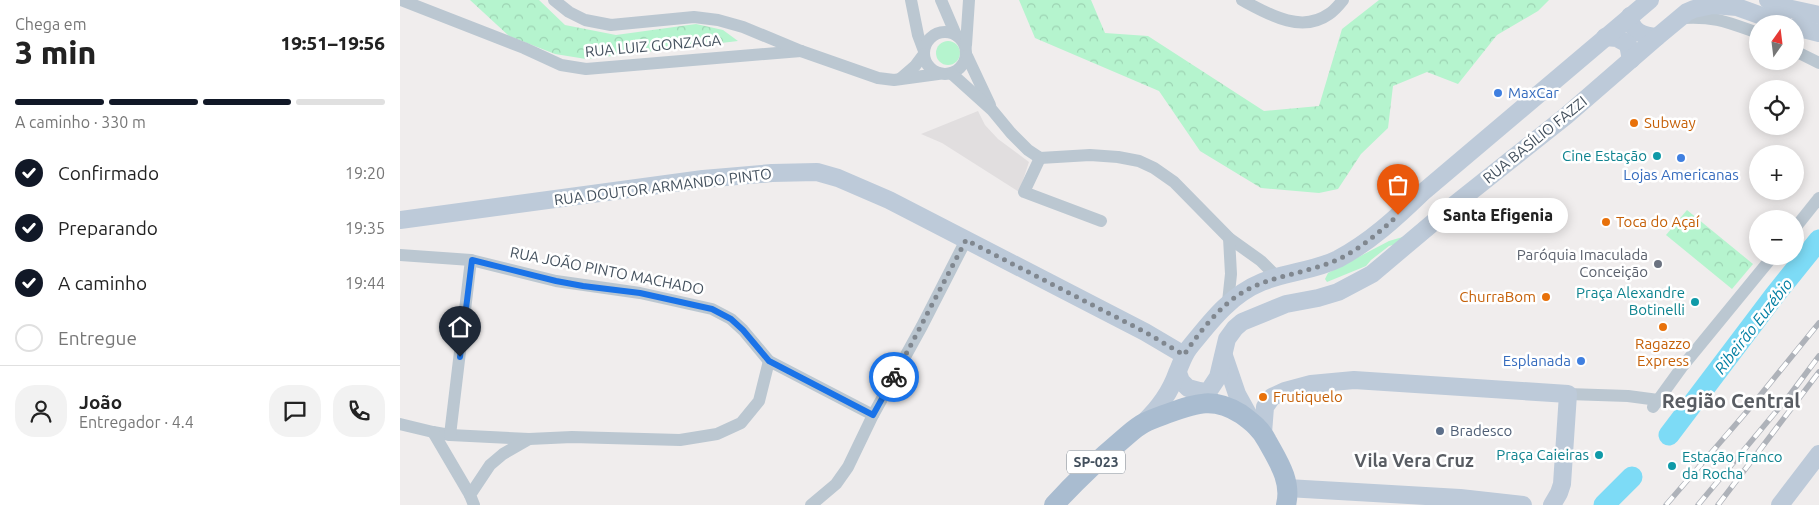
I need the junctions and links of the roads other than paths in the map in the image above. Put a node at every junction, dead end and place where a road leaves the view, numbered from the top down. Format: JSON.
{"nodes":[{"id":1,"x":401,"y":0,"type":"edge"},
{"id":2,"x":554,"y":0,"type":"edge"},
{"id":3,"x":911,"y":0,"type":"edge"},
{"id":4,"x":942,"y":0,"type":"edge"},
{"id":5,"x":969,"y":0,"type":"edge"},
{"id":6,"x":1242,"y":0,"type":"edge"},
{"id":7,"x":1343,"y":0,"type":"edge"},
{"id":8,"x":1650,"y":0,"type":"edge"},
{"id":9,"x":1768,"y":0,"type":"edge"},
{"id":10,"x":1759,"y":15,"type":"edge"},
{"id":11,"x":1819,"y":15,"type":"edge"},
{"id":12,"x":1630,"y":16,"type":"junction"},
{"id":13,"x":1680,"y":18,"type":"junction"},
{"id":14,"x":1804,"y":29,"type":"edge"},
{"id":15,"x":1749,"y":30,"type":"edge"},
{"id":16,"x":1819,"y":33,"type":"edge"},
{"id":17,"x":956,"y":35,"type":"junction"},
{"id":18,"x":1657,"y":36,"type":"junction"},
{"id":19,"x":1605,"y":37,"type":"junction"},
{"id":20,"x":801,"y":51,"type":"junction"},
{"id":21,"x":966,"y":51,"type":"junction"},
{"id":22,"x":924,"y":53,"type":"junction"},
{"id":23,"x":1804,"y":56,"type":"edge"},
{"id":24,"x":1631,"y":60,"type":"junction"},
{"id":25,"x":1819,"y":63,"type":"edge"},
{"id":26,"x":938,"y":74,"type":"junction"},
{"id":27,"x":952,"y":74,"type":"junction"},
{"id":28,"x":900,"y":79,"type":"junction"},
{"id":29,"x":992,"y":110,"type":"junction"},
{"id":30,"x":1040,"y":158,"type":"junction"},
{"id":31,"x":1819,"y":198,"type":"edge"},
{"id":32,"x":1804,"y":217,"type":"edge"},
{"id":33,"x":400,"y":220,"type":"edge"},
{"id":34,"x":1101,"y":221,"type":"dead end"},
{"id":35,"x":1229,"y":238,"type":"junction"},
{"id":36,"x":966,"y":240,"type":"junction"},
{"id":37,"x":400,"y":255,"type":"edge"},
{"id":38,"x":472,"y":260,"type":"junction"},
{"id":39,"x":1766,"y":265,"type":"edge"},
{"id":40,"x":1302,"y":271,"type":"junction"},
{"id":41,"x":1277,"y":277,"type":"junction"},
{"id":42,"x":1312,"y":299,"type":"junction"},
{"id":43,"x":1228,"y":302,"type":"junction"},
{"id":44,"x":1286,"y":304,"type":"junction"},
{"id":45,"x":1184,"y":355,"type":"junction"},
{"id":46,"x":1224,"y":355,"type":"junction"},
{"id":47,"x":769,"y":361,"type":"junction"},
{"id":48,"x":1178,"y":373,"type":"junction"},
{"id":49,"x":1568,"y":394,"type":"junction"},
{"id":50,"x":873,"y":415,"type":"junction"},
{"id":51,"x":1143,"y":423,"type":"junction"},
{"id":52,"x":400,"y":424,"type":"edge"},
{"id":53,"x":1258,"y":428,"type":"junction"},
{"id":54,"x":432,"y":432,"type":"junction"},
{"id":55,"x":450,"y":435,"type":"junction"},
{"id":56,"x":529,"y":439,"type":"junction"},
{"id":57,"x":1819,"y":454,"type":"edge"},
{"id":58,"x":1286,"y":497,"type":"edge"},
{"id":59,"x":472,"y":500,"type":"edge"},
{"id":60,"x":812,"y":505,"type":"edge"},
{"id":61,"x":1054,"y":505,"type":"edge"},
{"id":62,"x":1523,"y":505,"type":"edge"},
{"id":63,"x":1552,"y":505,"type":"edge"},
{"id":64,"x":1780,"y":505,"type":"edge"}],
"edges":[{"from":1,"to":20,"type":"street","name":"RUA LUIZ GONZAGA"},
{"from":2,"to":20,"type":"street"},
{"from":3,"to":22,"type":"street"},
{"from":4,"to":17,"type":"street"},
{"from":5,"to":21,"type":"street"},
{"from":6,"to":7,"type":"street"},
{"from":8,"to":12,"type":"main road","name":"RUA BASÍLIO FAZZI"},
{"from":9,"to":11,"type":"main road"},
{"from":10,"to":13,"type":"main road","name":"RUA BASÍLIO FAZZI"},
{"from":12,"to":18,"type":"main road"},
{"from":12,"to":19,"type":"main road","name":"RUA BASÍLIO FAZZI"},
{"from":13,"to":15,"type":"street"},
{"from":13,"to":18,"type":"main road","name":"RUA BASÍLIO FAZZI"},
{"from":14,"to":16,"type":"main road"},
{"from":17,"to":21,"type":"street"},
{"from":17,"to":22,"type":"street"},
{"from":18,"to":24,"type":"main road","name":"RUA BASÍLIO FAZZI"},
{"from":19,"to":24,"type":"main road"},
{"from":19,"to":40,"type":"main road","name":"RUA BASÍLIO FAZZI"},
{"from":20,"to":28,"type":"street"},
{"from":21,"to":27,"type":"street"},
{"from":21,"to":29,"type":"street"},
{"from":22,"to":26,"type":"street"},
{"from":22,"to":28,"type":"street"},
{"from":23,"to":25,"type":"street"},
{"from":24,"to":42,"type":"main road","name":"RUA BASÍLIO FAZZI"},
{"from":26,"to":27,"type":"street"},
{"from":26,"to":28,"type":"street"},
{"from":27,"to":29,"type":"street"},
{"from":29,"to":30,"type":"street"},
{"from":30,"to":34,"type":"street"},
{"from":30,"to":35,"type":"street"},
{"from":31,"to":32,"type":"street"},
{"from":33,"to":36,"type":"main road","name":"RUA DOUTOR ARMANDO PINTO"},
{"from":35,"to":41,"type":"street"},
{"from":35,"to":43,"type":"street"},
{"from":36,"to":45,"type":"main road","name":"RUA DOUTOR ARMANDO PINTO"},
{"from":36,"to":50,"type":"street"},
{"from":37,"to":38,"type":"street","name":"RUA JOÃO PINTO MACHADO"},
{"from":38,"to":47,"type":"street","name":"RUA JOÃO PINTO MACHADO"},
{"from":38,"to":55,"type":"street"},
{"from":39,"to":49,"type":"street"},
{"from":40,"to":41,"type":"main road","name":"RUA BASÍLIO FAZZI"},
{"from":40,"to":42,"type":"main road"},
{"from":41,"to":43,"type":"main road","name":"RUA BASÍLIO FAZZI"},
{"from":41,"to":44,"type":"main road"},
{"from":42,"to":44,"type":"main road","name":"RUA BASÍLIO FAZZI"},
{"from":43,"to":45,"type":"main road","name":"RUA BASÍLIO FAZZI"},
{"from":44,"to":46,"type":"main road","name":"RUA BASÍLIO FAZZI"},
{"from":45,"to":48,"type":"main road","name":"RUA BASÍLIO FAZZI"},
{"from":46,"to":48,"type":"main road","name":"RUA BASÍLIO FAZZI"},
{"from":46,"to":53,"type":"main road","number":"SP-023"},
{"from":47,"to":50,"type":"street"},
{"from":47,"to":56,"type":"street"},
{"from":48,"to":51,"type":"main road","number":"SP-023"},
{"from":49,"to":53,"type":"main road"},
{"from":49,"to":63,"type":"main road"},
{"from":50,"to":60,"type":"street"},
{"from":51,"to":53,"type":"main road","number":"SP-023"},
{"from":51,"to":61,"type":"main road","number":"SP-023"},
{"from":52,"to":54,"type":"street"},
{"from":53,"to":58,"type":"main road","number":"SP-023"},
{"from":54,"to":55,"type":"street"},
{"from":54,"to":59,"type":"street"},
{"from":55,"to":56,"type":"street"},
{"from":56,"to":59,"type":"street"},
{"from":57,"to":64,"type":"main road"},
{"from":58,"to":62,"type":"main road"}]}
